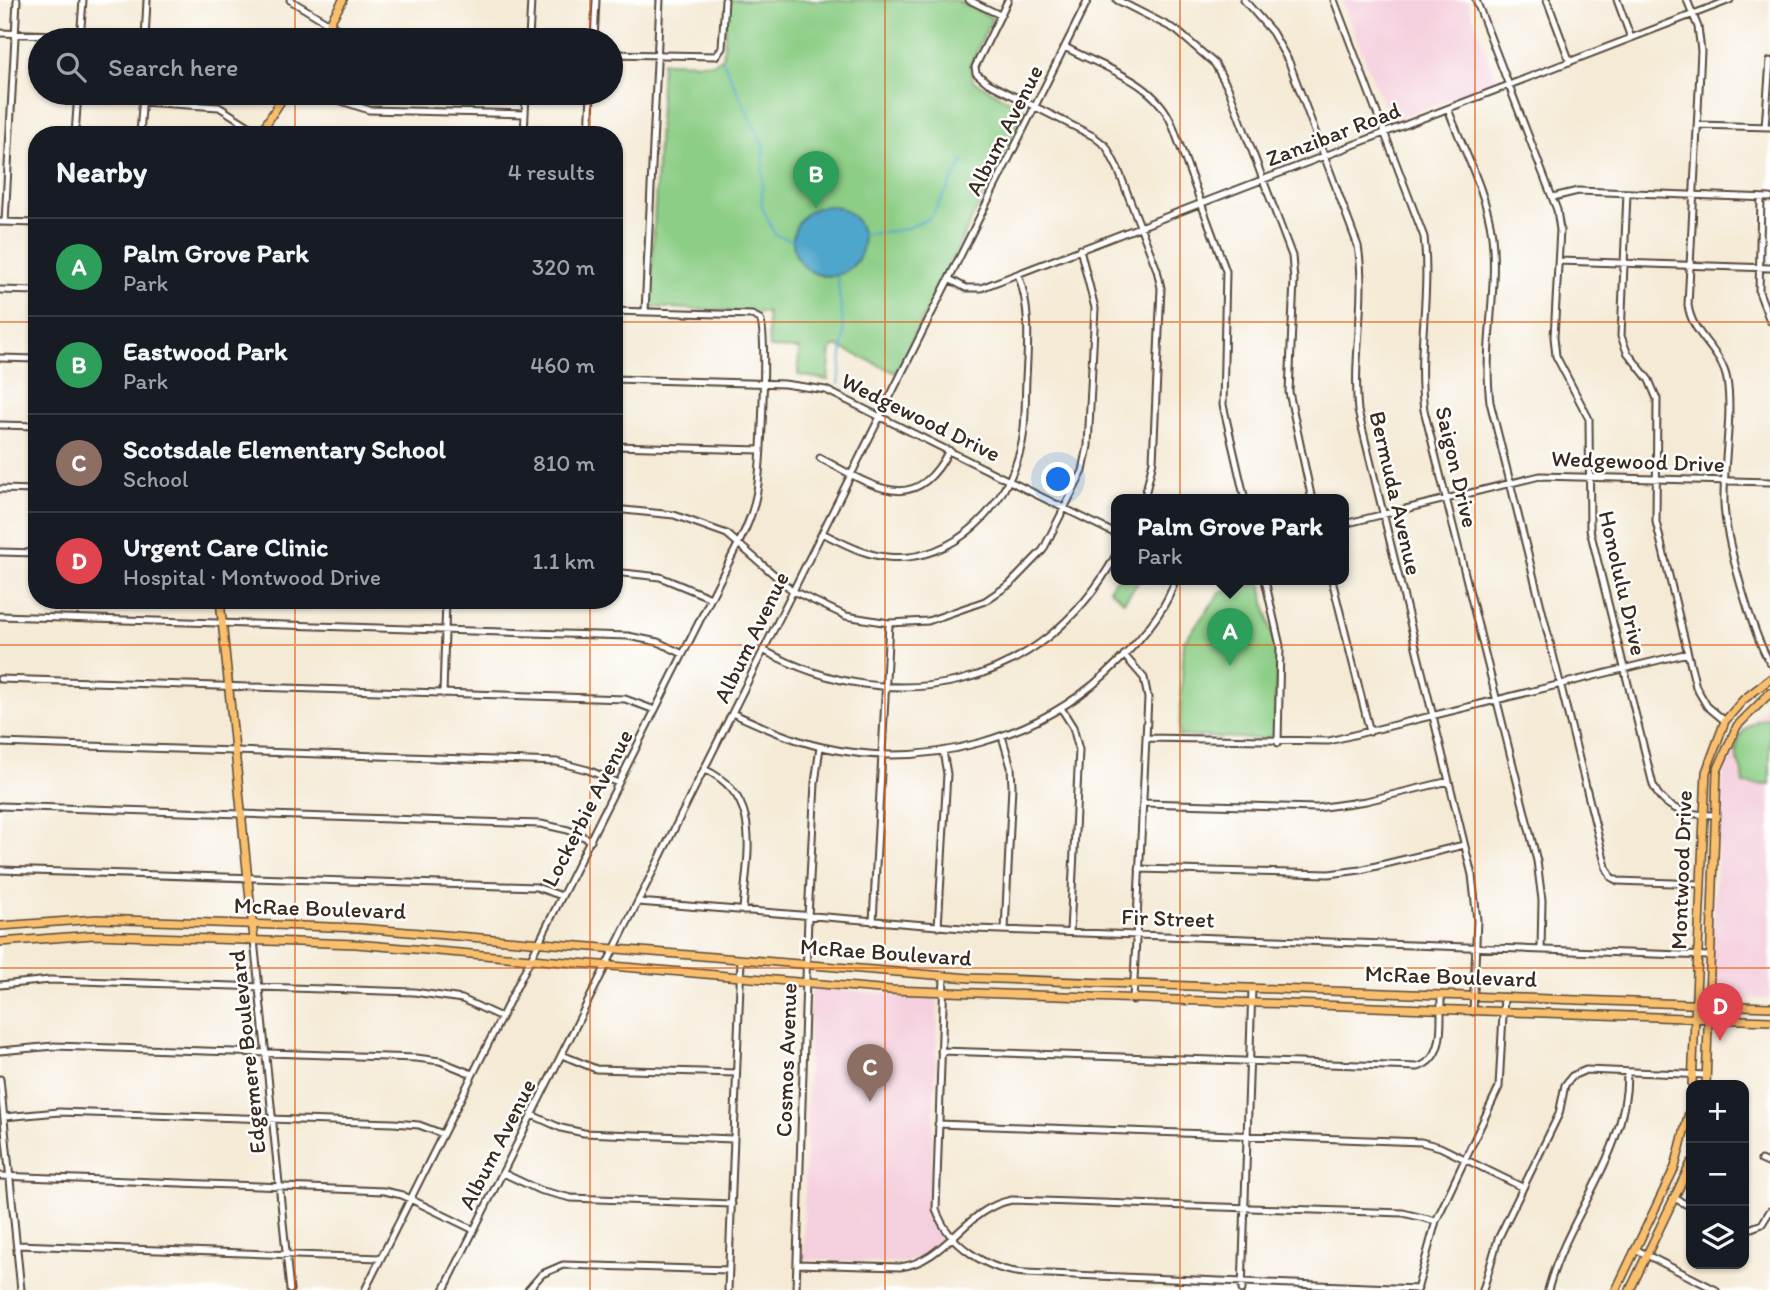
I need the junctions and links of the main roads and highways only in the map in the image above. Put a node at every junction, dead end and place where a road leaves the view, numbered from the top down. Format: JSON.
{"nodes":[{"id":1,"x":343,"y":0,"type":"edge"},
{"id":2,"x":328,"y":28,"type":"edge"},
{"id":3,"x":279,"y":105,"type":"edge"},
{"id":4,"x":266,"y":126,"type":"edge"},
{"id":5,"x":221,"y":609,"type":"edge"},
{"id":6,"x":1770,"y":679,"type":"edge"},
{"id":7,"x":1770,"y":693,"type":"edge"},
{"id":8,"x":253,"y":924,"type":"junction"},
{"id":9,"x":0,"y":926,"type":"edge"},
{"id":10,"x":254,"y":940,"type":"junction"},
{"id":11,"x":0,"y":942,"type":"edge"},
{"id":12,"x":683,"y":955,"type":"junction"},
{"id":13,"x":681,"y":971,"type":"junction"},
{"id":14,"x":1696,"y":1005,"type":"junction"},
{"id":15,"x":1708,"y":1005,"type":"junction"},
{"id":16,"x":1768,"y":1007,"type":"edge"},
{"id":17,"x":1695,"y":1019,"type":"junction"},
{"id":18,"x":1708,"y":1019,"type":"junction"},
{"id":19,"x":1767,"y":1021,"type":"edge"},
{"id":20,"x":1692,"y":1080,"type":"edge"},
{"id":21,"x":1706,"y":1080,"type":"edge"},
{"id":22,"x":1686,"y":1124,"type":"edge"},
{"id":23,"x":1686,"y":1175,"type":"edge"},
{"id":24,"x":1616,"y":1290,"type":"edge"},
{"id":25,"x":1630,"y":1290,"type":"edge"}],
"edges":[{"from":1,"to":2,"type":"main road"},
{"from":3,"to":4,"type":"main road"},
{"from":5,"to":8,"type":"main road","name":"Edgemere Boulevard"},
{"from":6,"to":14,"type":"main road","name":"Montwood Drive"},
{"from":7,"to":15,"type":"main road","name":"Montwood Drive"},
{"from":8,"to":9,"type":"main road","name":"McRae Boulevard"},
{"from":8,"to":10,"type":"main road","name":"Edgemere Boulevard"},
{"from":8,"to":12,"type":"main road","name":"McRae Boulevard"},
{"from":10,"to":11,"type":"main road","name":"McRae Boulevard"},
{"from":10,"to":13,"type":"main road","name":"McRae Boulevard"},
{"from":12,"to":13,"type":"main road"},
{"from":12,"to":14,"type":"main road","name":"McRae Boulevard"},
{"from":13,"to":17,"type":"main road","name":"McRae Boulevard"},
{"from":14,"to":15,"type":"main road","name":"McRae Boulevard"},
{"from":14,"to":17,"type":"main road","name":"Montwood Drive"},
{"from":15,"to":16,"type":"main road","name":"McRae Boulevard"},
{"from":15,"to":18,"type":"main road","name":"Montwood Drive"},
{"from":16,"to":19,"type":"main road"},
{"from":17,"to":18,"type":"main road","name":"McRae Boulevard"},
{"from":17,"to":20,"type":"main road","name":"Montwood Drive"},
{"from":18,"to":19,"type":"main road","name":"McRae Boulevard"},
{"from":18,"to":21,"type":"main road","name":"Montwood Drive"},
{"from":22,"to":24,"type":"main road"},
{"from":23,"to":25,"type":"main road"}]}
